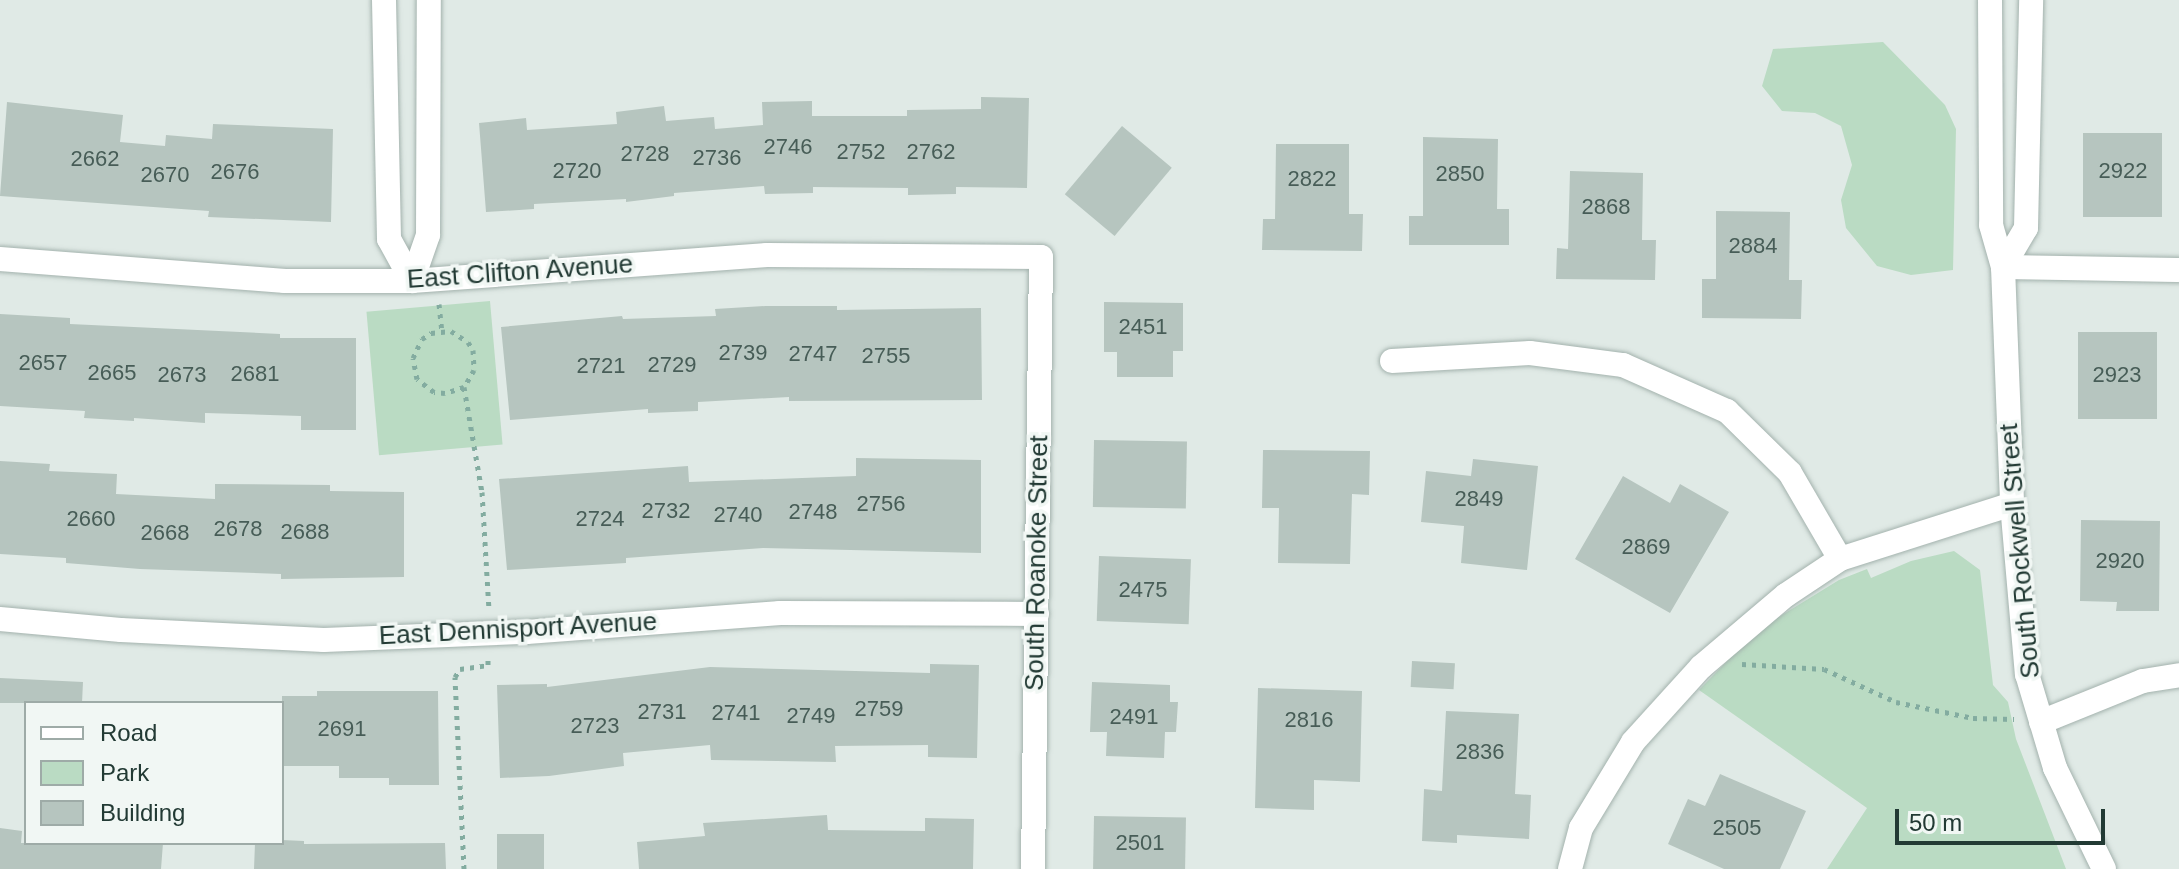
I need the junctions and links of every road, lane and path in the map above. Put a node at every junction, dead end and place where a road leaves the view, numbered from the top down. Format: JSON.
{"nodes":[{"id":1,"x":384,"y":0,"type":"edge"},
{"id":2,"x":429,"y":0,"type":"edge"},
{"id":3,"x":1990,"y":0,"type":"edge"},
{"id":4,"x":2031,"y":0,"type":"edge"},
{"id":5,"x":1041,"y":257,"type":"joint"},
{"id":6,"x":0,"y":259,"type":"edge"},
{"id":7,"x":2003,"y":267,"type":"junction"},
{"id":8,"x":2179,"y":270,"type":"edge"},
{"id":9,"x":412,"y":281,"type":"junction"},
{"id":10,"x":439,"y":299,"type":"dead end"},
{"id":11,"x":442,"y":331,"type":"junction"},
{"id":12,"x":1392,"y":361,"type":"dead end"},
{"id":13,"x":464,"y":387,"type":"junction"},
{"id":14,"x":2012,"y":504,"type":"junction"},
{"id":15,"x":1840,"y":559,"type":"junction"},
{"id":16,"x":489,"y":609,"type":"dead end"},
{"id":17,"x":1037,"y":614,"type":"junction"},
{"id":18,"x":0,"y":619,"type":"edge"},
{"id":19,"x":488,"y":653,"type":"dead end"},
{"id":20,"x":1735,"y":664,"type":"dead end"},
{"id":21,"x":2179,"y":675,"type":"edge"},
{"id":22,"x":2009,"y":720,"type":"dead end"},
{"id":23,"x":2041,"y":722,"type":"junction"},
{"id":24,"x":464,"y":869,"type":"edge"},
{"id":25,"x":1033,"y":869,"type":"edge"},
{"id":26,"x":1570,"y":869,"type":"edge"},
{"id":27,"x":2104,"y":869,"type":"edge"}],
"edges":[{"from":1,"to":9,"type":"street"},
{"from":2,"to":9,"type":"street"},
{"from":3,"to":7,"type":"street","name":"South Rockwell Street"},
{"from":4,"to":7,"type":"street"},
{"from":5,"to":9,"type":"street","name":"East Clifton Avenue"},
{"from":5,"to":17,"type":"street","name":"South Roanoke Street"},
{"from":6,"to":9,"type":"street","name":"East Clifton Avenue"},
{"from":7,"to":8,"type":"street"},
{"from":7,"to":14,"type":"street","name":"South Rockwell Street"},
{"from":10,"to":11,"type":"path"},
{"from":11,"to":13,"type":"path"},
{"from":11,"to":13,"type":"path"},
{"from":12,"to":15,"type":"street"},
{"from":13,"to":16,"type":"path"},
{"from":14,"to":15,"type":"street"},
{"from":14,"to":23,"type":"street","name":"South Rockwell Street"},
{"from":15,"to":26,"type":"street"},
{"from":17,"to":18,"type":"street","name":"East Dennisport Avenue"},
{"from":17,"to":25,"type":"street","name":"South Roanoke Street"},
{"from":19,"to":24,"type":"path"},
{"from":20,"to":22,"type":"path"},
{"from":21,"to":23,"type":"street"},
{"from":23,"to":27,"type":"street","name":"South Rockwell Street"}]}
